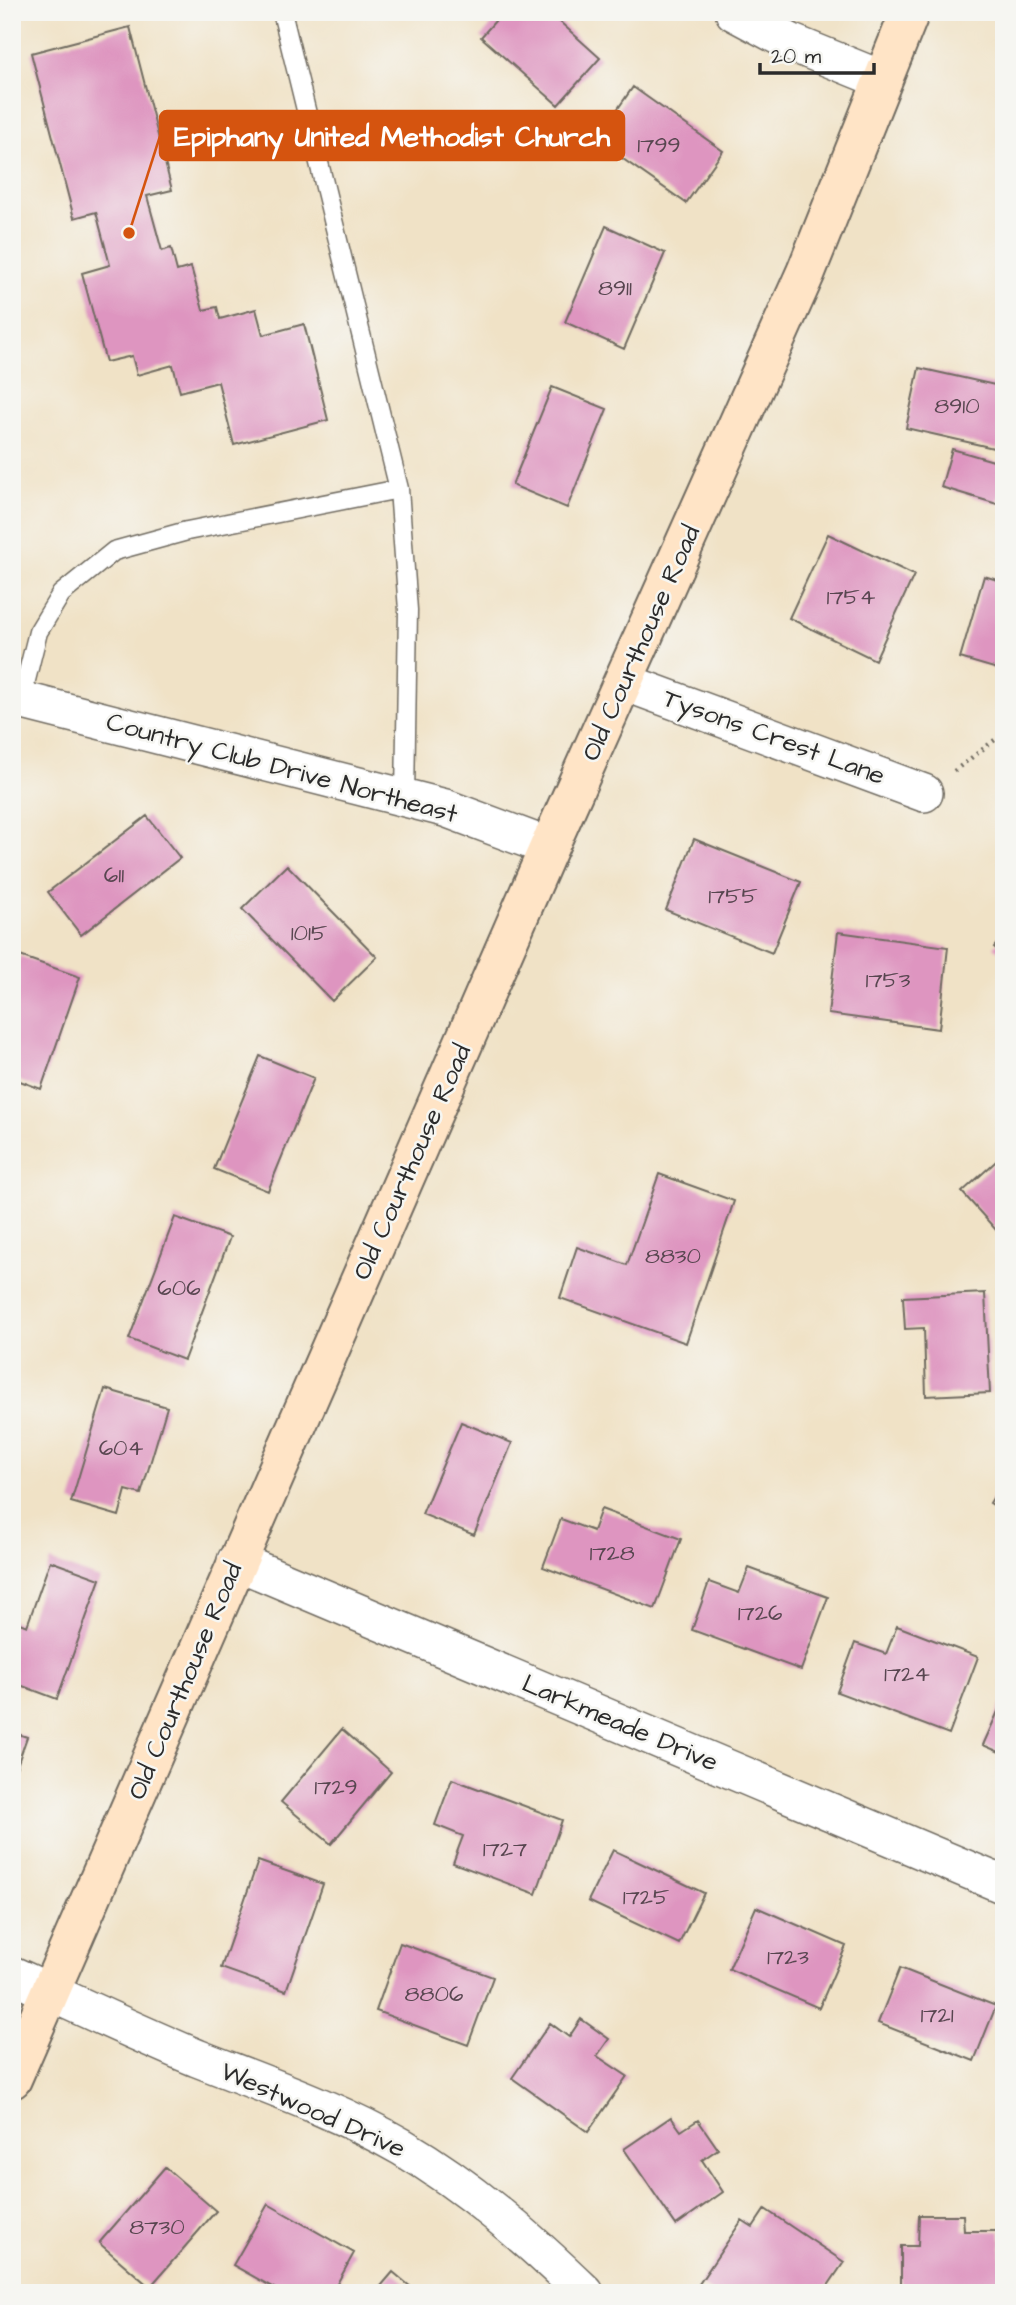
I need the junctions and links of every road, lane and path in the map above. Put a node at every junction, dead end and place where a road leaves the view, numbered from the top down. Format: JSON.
{"nodes":[{"id":1,"x":282,"y":12,"type":"edge"},
{"id":2,"x":734,"y":12,"type":"edge"},
{"id":3,"x":910,"y":12,"type":"edge"},
{"id":4,"x":883,"y":80,"type":"junction"},
{"id":5,"x":398,"y":489,"type":"junction"},
{"id":6,"x":624,"y":681,"type":"junction"},
{"id":7,"x":15,"y":706,"type":"edge"},
{"id":8,"x":1004,"y":733,"type":"edge"},
{"id":9,"x":924,"y":793,"type":"joint"},
{"id":10,"x":405,"y":797,"type":"junction"},
{"id":11,"x":549,"y":847,"type":"junction"},
{"id":12,"x":236,"y":1561,"type":"junction"},
{"id":13,"x":1004,"y":1885,"type":"edge"},
{"id":14,"x":12,"y":1975,"type":"edge"},
{"id":15,"x":50,"y":1992,"type":"junction"},
{"id":16,"x":12,"y":2079,"type":"edge"},
{"id":17,"x":585,"y":2293,"type":"edge"}],
"edges":[{"from":1,"to":5,"type":"lane"},
{"from":2,"to":4,"type":"street"},
{"from":3,"to":4,"type":"street","name":"Old Courthouse Road"},
{"from":4,"to":6,"type":"street","name":"Old Courthouse Road"},
{"from":5,"to":7,"type":"lane"},
{"from":5,"to":10,"type":"lane"},
{"from":6,"to":9,"type":"street","name":"Tysons Crest Lane"},
{"from":6,"to":11,"type":"street","name":"Old Courthouse Road"},
{"from":7,"to":10,"type":"street","name":"Country Club Drive Northeast"},
{"from":8,"to":9,"type":"path"},
{"from":10,"to":11,"type":"street","name":"Country Club Drive Northeast"},
{"from":11,"to":12,"type":"street","name":"Old Courthouse Road"},
{"from":12,"to":13,"type":"street","name":"Larkmeade Drive"},
{"from":12,"to":15,"type":"street","name":"Old Courthouse Road"},
{"from":14,"to":15,"type":"street","name":"Westwood Drive"},
{"from":15,"to":16,"type":"street","name":"Old Courthouse Road"},
{"from":15,"to":17,"type":"street","name":"Westwood Drive"}]}
